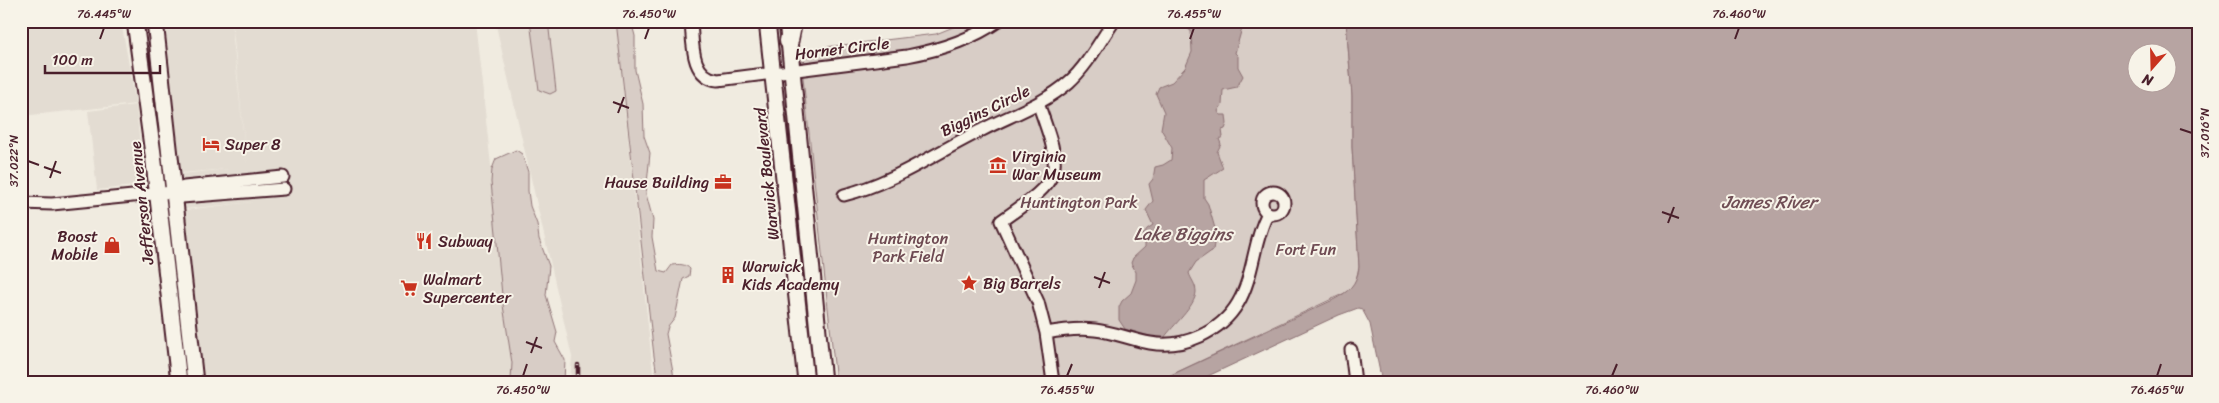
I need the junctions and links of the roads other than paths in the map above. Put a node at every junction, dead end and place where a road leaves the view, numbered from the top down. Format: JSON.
{"nodes":[{"id":1,"x":135,"y":21,"type":"edge"},
{"id":2,"x":155,"y":21,"type":"edge"},
{"id":3,"x":691,"y":21,"type":"edge"},
{"id":4,"x":786,"y":21,"type":"edge"},
{"id":5,"x":792,"y":21,"type":"edge"},
{"id":6,"x":998,"y":21,"type":"edge"},
{"id":7,"x":1114,"y":21,"type":"edge"},
{"id":8,"x":767,"y":22,"type":"edge"},
{"id":9,"x":789,"y":41,"type":"junction"},
{"id":10,"x":791,"y":71,"type":"junction"},
{"id":11,"x":773,"y":73,"type":"junction"},
{"id":12,"x":1038,"y":103,"type":"junction"},
{"id":13,"x":283,"y":183,"type":"dead end"},
{"id":14,"x":802,"y":185,"type":"junction"},
{"id":15,"x":786,"y":187,"type":"junction"},
{"id":16,"x":173,"y":192,"type":"junction"},
{"id":17,"x":157,"y":194,"type":"junction"},
{"id":18,"x":844,"y":195,"type":"dead end"},
{"id":19,"x":21,"y":203,"type":"edge"},
{"id":20,"x":1268,"y":213,"type":"dead end"},
{"id":21,"x":1046,"y":333,"type":"junction"},
{"id":22,"x":1351,"y":350,"type":"dead end"},
{"id":23,"x":1354,"y":381,"type":"edge"},
{"id":24,"x":179,"y":382,"type":"edge"},
{"id":25,"x":195,"y":382,"type":"edge"},
{"id":26,"x":806,"y":382,"type":"edge"},
{"id":27,"x":823,"y":382,"type":"edge"},
{"id":28,"x":1053,"y":382,"type":"edge"}],
"edges":[{"from":1,"to":17,"type":"main road","name":"Jefferson Avenue"},
{"from":2,"to":16,"type":"main road","name":"Jefferson Avenue"},
{"from":3,"to":11,"type":"street","name":"Hornet Circle"},
{"from":4,"to":9,"type":"main road"},
{"from":5,"to":9,"type":"highway"},
{"from":6,"to":10,"type":"street","name":"Hornet Circle"},
{"from":7,"to":12,"type":"street","name":"Biggins Circle"},
{"from":8,"to":11,"type":"main road","name":"Warwick Boulevard"},
{"from":9,"to":10,"type":"main road"},
{"from":10,"to":11,"type":"street","name":"Hornet Circle"},
{"from":10,"to":14,"type":"main road"},
{"from":11,"to":15,"type":"main road","name":"Warwick Boulevard"},
{"from":12,"to":18,"type":"street","name":"Biggins Circle"},
{"from":12,"to":21,"type":"street"},
{"from":13,"to":16,"type":"street"},
{"from":14,"to":15,"type":"main road"},
{"from":14,"to":27,"type":"main road"},
{"from":15,"to":26,"type":"main road","name":"Warwick Boulevard"},
{"from":16,"to":17,"type":"street"},
{"from":16,"to":25,"type":"main road","name":"Jefferson Avenue"},
{"from":17,"to":19,"type":"street"},
{"from":17,"to":24,"type":"main road","name":"Jefferson Avenue"},
{"from":20,"to":21,"type":"street"},
{"from":21,"to":28,"type":"street"},
{"from":22,"to":23,"type":"street"}]}
